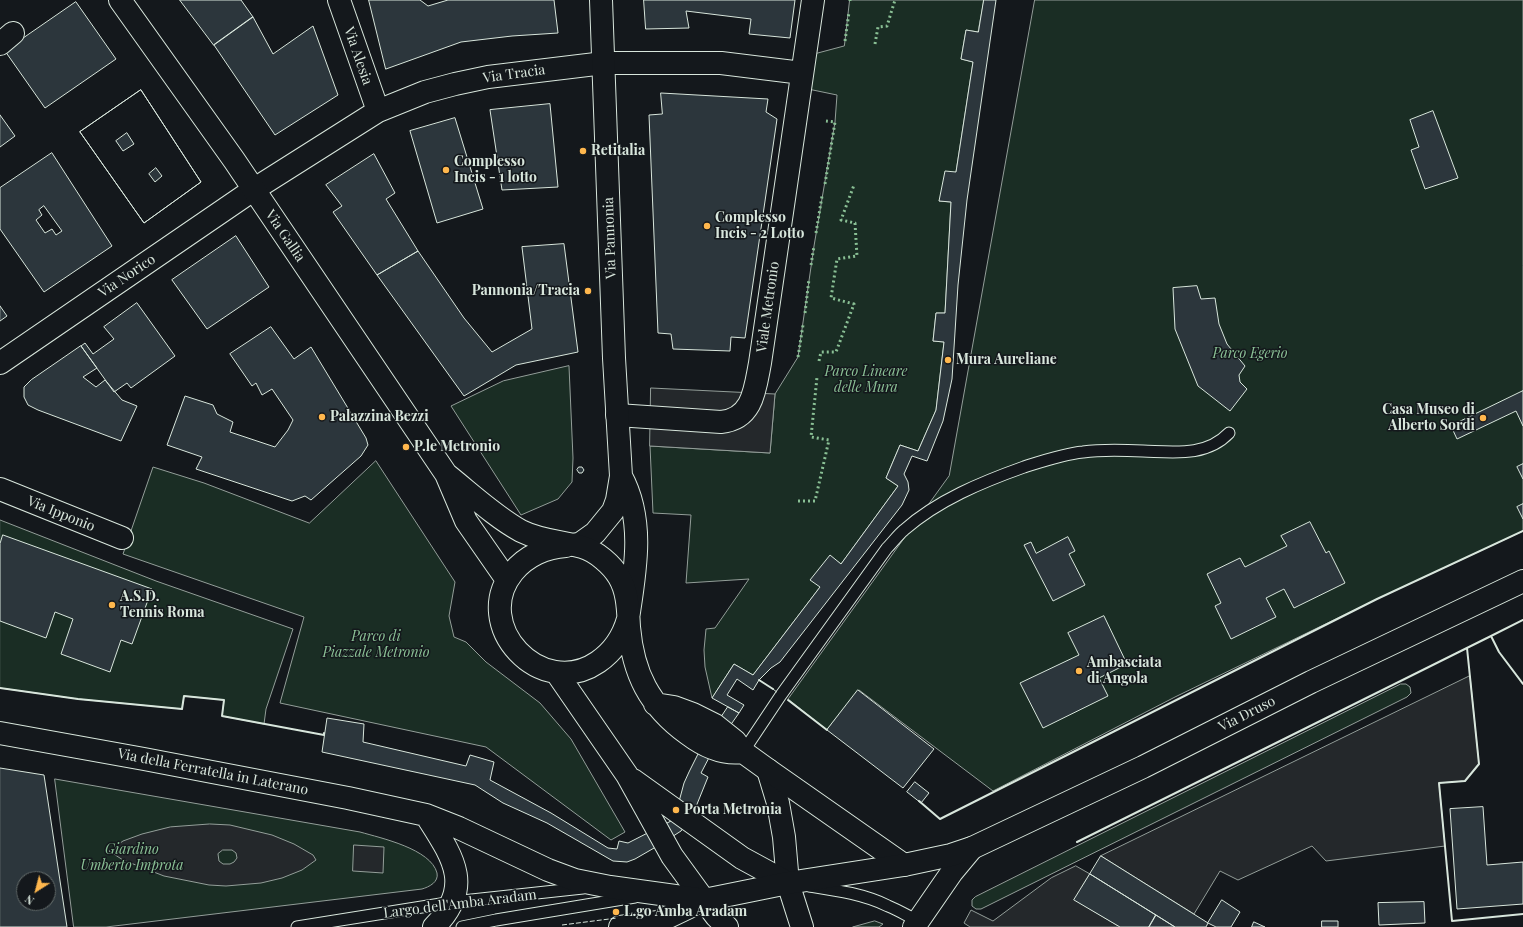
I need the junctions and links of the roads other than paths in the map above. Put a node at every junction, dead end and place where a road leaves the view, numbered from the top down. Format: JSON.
{"nodes":[{"id":1,"x":120,"y":0,"type":"edge"},
{"id":2,"x":339,"y":0,"type":"edge"},
{"id":3,"x":601,"y":0,"type":"edge"},
{"id":4,"x":813,"y":0,"type":"edge"},
{"id":5,"x":604,"y":63,"type":"junction"},
{"id":6,"x":802,"y":73,"type":"junction"},
{"id":7,"x":378,"y":111,"type":"junction"},
{"id":8,"x":253,"y":190,"type":"junction"},
{"id":9,"x":0,"y":363,"type":"edge"},
{"id":10,"x":617,"y":415,"type":"junction"},
{"id":11,"x":1229,"y":433,"type":"dead end"},
{"id":12,"x":446,"y":474,"type":"junction"},
{"id":13,"x":621,"y":476,"type":"junction"},
{"id":14,"x":0,"y":489,"type":"edge"},
{"id":15,"x":122,"y":538,"type":"dead end"},
{"id":16,"x":574,"y":545,"type":"junction"},
{"id":17,"x":507,"y":580,"type":"junction"},
{"id":18,"x":1523,"y":581,"type":"edge"},
{"id":19,"x":628,"y":618,"type":"junction"},
{"id":20,"x":556,"y":672,"type":"junction"},
{"id":21,"x":655,"y":704,"type":"junction"},
{"id":22,"x":0,"y":733,"type":"edge"},
{"id":23,"x":743,"y":752,"type":"junction"},
{"id":24,"x":768,"y":770,"type":"junction"},
{"id":25,"x":627,"y":775,"type":"junction"},
{"id":26,"x":426,"y":816,"type":"junction"},
{"id":27,"x":972,"y":848,"type":"junction"},
{"id":28,"x":904,"y":865,"type":"junction"},
{"id":29,"x":788,"y":883,"type":"junction"},
{"id":30,"x":600,"y":885,"type":"junction"},
{"id":31,"x":655,"y":892,"type":"junction"},
{"id":32,"x":704,"y":900,"type":"junction"},
{"id":33,"x":453,"y":902,"type":"junction"},
{"id":34,"x":913,"y":925,"type":"edge"},
{"id":35,"x":297,"y":927,"type":"edge"},
{"id":36,"x":434,"y":927,"type":"edge"},
{"id":37,"x":462,"y":927,"type":"edge"},
{"id":38,"x":620,"y":927,"type":"edge"},
{"id":39,"x":727,"y":927,"type":"edge"},
{"id":40,"x":802,"y":927,"type":"edge"}],
"edges":[{"from":1,"to":8,"type":"main road","name":"Via Gallia"},
{"from":2,"to":7,"type":"main road","name":"Via Alesia"},
{"from":3,"to":5,"type":"main road","name":"Via Pannonia"},
{"from":4,"to":6,"type":"main road","name":"Viale Metronio"},
{"from":5,"to":6,"type":"main road","name":"Via Tracia"},
{"from":5,"to":7,"type":"main road","name":"Via Tracia"},
{"from":5,"to":10,"type":"main road","name":"Via Pannonia"},
{"from":6,"to":10,"type":"main road","name":"Viale Metronio"},
{"from":7,"to":8,"type":"main road","name":"Via Tracia"},
{"from":8,"to":9,"type":"main road","name":"Via Norico"},
{"from":8,"to":12,"type":"main road","name":"Via Gallia"},
{"from":10,"to":13,"type":"main road","name":"Via Pannonia"},
{"from":11,"to":23,"type":"lane"},
{"from":12,"to":16,"type":"main road"},
{"from":12,"to":17,"type":"main road"},
{"from":13,"to":16,"type":"main road"},
{"from":13,"to":19,"type":"main road"},
{"from":14,"to":15,"type":"main road","name":"Via Ipponio"},
{"from":16,"to":17,"type":"main road"},
{"from":16,"to":19,"type":"main road"},
{"from":17,"to":20,"type":"main road"},
{"from":18,"to":27,"type":"main road","name":"Via Druso"},
{"from":19,"to":20,"type":"main road"},
{"from":19,"to":21,"type":"main road"},
{"from":20,"to":25,"type":"main road"},
{"from":21,"to":23,"type":"main road"},
{"from":21,"to":23,"type":"main road"},
{"from":22,"to":26,"type":"main road","name":"Via della Ferratella in Laterano"},
{"from":23,"to":24,"type":"main road"},
{"from":24,"to":28,"type":"main road"},
{"from":24,"to":29,"type":"main road"},
{"from":25,"to":29,"type":"main road"},
{"from":25,"to":32,"type":"main road"},
{"from":26,"to":30,"type":"main road","name":"Largo dell'Amba Aradam"},
{"from":26,"to":33,"type":"main road"},
{"from":27,"to":28,"type":"main road","name":"Via Druso"},
{"from":27,"to":34,"type":"main road"},
{"from":28,"to":29,"type":"main road","name":"Via Druso"},
{"from":29,"to":32,"type":"main road","name":"Via Druso"},
{"from":29,"to":34,"type":"lane"},
{"from":29,"to":40,"type":"main road"},
{"from":30,"to":31,"type":"main road","name":"Largo dell'Amba Aradam"},
{"from":30,"to":33,"type":"lane","name":"Largo dell'Amba Aradam"},
{"from":31,"to":32,"type":"main road","name":"Largo dell'Amba Aradam"},
{"from":31,"to":37,"type":"lane","name":"Largo dell'Amba Aradam"},
{"from":32,"to":38,"type":"main road"},
{"from":32,"to":39,"type":"main road"},
{"from":33,"to":35,"type":"lane","name":"Largo dell'Amba Aradam"},
{"from":33,"to":36,"type":"main road"}]}
